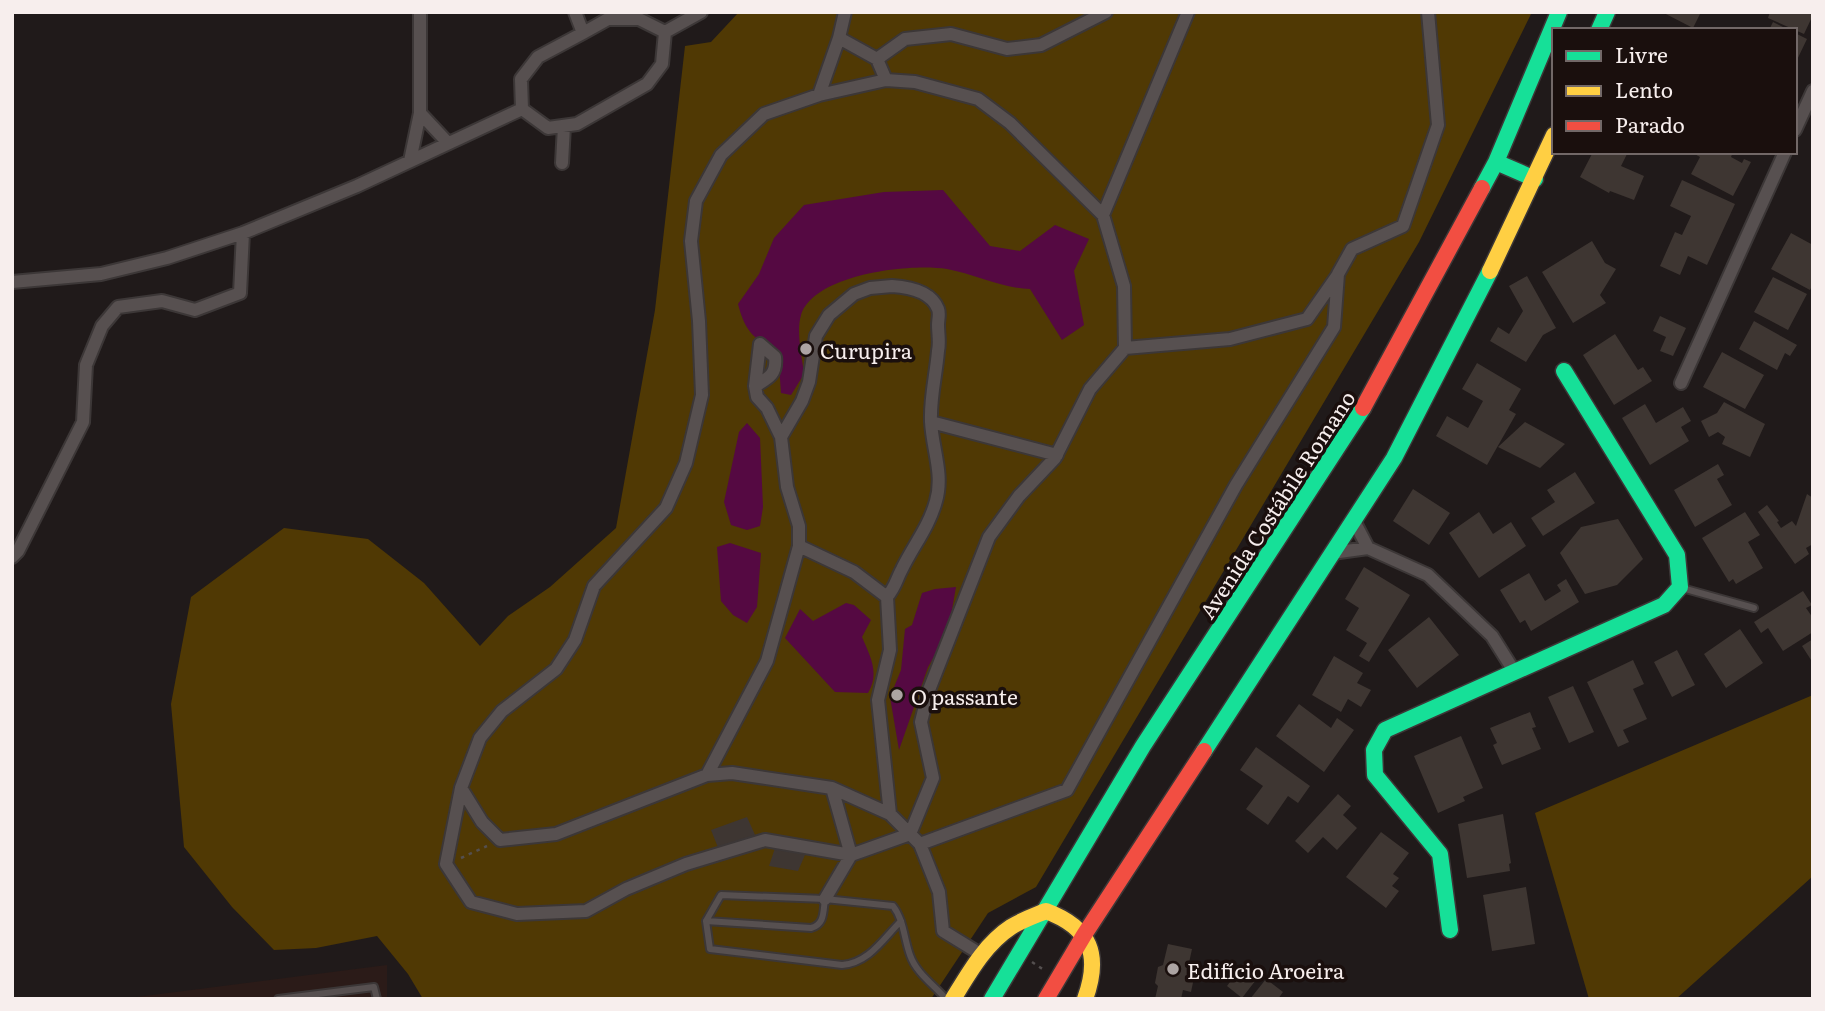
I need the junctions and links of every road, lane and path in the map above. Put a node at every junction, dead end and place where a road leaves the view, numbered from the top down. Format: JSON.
{"nodes":[{"id":1,"x":420,"y":12,"type":"edge"},
{"id":2,"x":575,"y":12,"type":"edge"},
{"id":3,"x":701,"y":12,"type":"edge"},
{"id":4,"x":845,"y":12,"type":"edge"},
{"id":5,"x":1105,"y":12,"type":"edge"},
{"id":6,"x":1188,"y":12,"type":"edge"},
{"id":7,"x":1428,"y":12,"type":"edge"},
{"id":8,"x":1607,"y":12,"type":"edge"},
{"id":9,"x":1600,"y":28,"type":"edge"},
{"id":10,"x":1552,"y":29,"type":"edge"},
{"id":11,"x":665,"y":32,"type":"junction"},
{"id":12,"x":583,"y":33,"type":"junction"},
{"id":13,"x":839,"y":38,"type":"junction"},
{"id":14,"x":877,"y":59,"type":"junction"},
{"id":15,"x":886,"y":80,"type":"junction"},
{"id":16,"x":1813,"y":91,"type":"edge"},
{"id":17,"x":819,"y":96,"type":"junction"},
{"id":18,"x":522,"y":109,"type":"junction"},
{"id":19,"x":420,"y":113,"type":"junction"},
{"id":20,"x":564,"y":126,"type":"junction"},
{"id":21,"x":1797,"y":126,"type":"edge"},
{"id":22,"x":1552,"y":140,"type":"edge"},
{"id":23,"x":448,"y":143,"type":"junction"},
{"id":24,"x":1784,"y":154,"type":"edge"},
{"id":25,"x":410,"y":161,"type":"junction"},
{"id":26,"x":1496,"y":162,"type":"junction"},
{"id":27,"x":562,"y":163,"type":"dead end"},
{"id":28,"x":1535,"y":178,"type":"junction"},
{"id":29,"x":1103,"y":215,"type":"junction"},
{"id":30,"x":243,"y":233,"type":"junction"},
{"id":31,"x":1338,"y":274,"type":"junction"},
{"id":32,"x":12,"y":282,"type":"edge"},
{"id":33,"x":1125,"y":348,"type":"junction"},
{"id":34,"x":1564,"y":371,"type":"dead end"},
{"id":35,"x":1681,"y":383,"type":"dead end"},
{"id":36,"x":755,"y":386,"type":"dead end"},
{"id":37,"x":931,"y":422,"type":"junction"},
{"id":38,"x":781,"y":437,"type":"junction"},
{"id":39,"x":1057,"y":455,"type":"junction"},
{"id":40,"x":1353,"y":519,"type":"junction"},
{"id":41,"x":799,"y":546,"type":"junction"},
{"id":42,"x":1368,"y":548,"type":"junction"},
{"id":43,"x":1332,"y":553,"type":"junction"},
{"id":44,"x":12,"y":557,"type":"edge"},
{"id":45,"x":1680,"y":587,"type":"junction"},
{"id":46,"x":887,"y":597,"type":"junction"},
{"id":47,"x":1754,"y":608,"type":"dead end"},
{"id":48,"x":1514,"y":671,"type":"junction"},
{"id":49,"x":707,"y":775,"type":"junction"},
{"id":50,"x":461,"y":788,"type":"junction"},
{"id":51,"x":832,"y":788,"type":"junction"},
{"id":52,"x":890,"y":814,"type":"junction"},
{"id":53,"x":910,"y":834,"type":"junction"},
{"id":54,"x":500,"y":840,"type":"junction"},
{"id":55,"x":920,"y":844,"type":"junction"},
{"id":56,"x":851,"y":855,"type":"junction"},
{"id":57,"x":446,"y":864,"type":"junction"},
{"id":58,"x":825,"y":899,"type":"junction"},
{"id":59,"x":1046,"y":911,"type":"junction"},
{"id":60,"x":901,"y":921,"type":"junction"},
{"id":61,"x":706,"y":922,"type":"junction"},
{"id":62,"x":1450,"y":930,"type":"dead end"},
{"id":63,"x":1084,"y":935,"type":"junction"},
{"id":64,"x":982,"y":956,"type":"junction"},
{"id":65,"x":278,"y":999,"type":"edge"},
{"id":66,"x":377,"y":999,"type":"edge"},
{"id":67,"x":947,"y":999,"type":"edge"},
{"id":68,"x":953,"y":999,"type":"edge"},
{"id":69,"x":992,"y":999,"type":"edge"},
{"id":70,"x":1046,"y":999,"type":"edge"},
{"id":71,"x":1085,"y":999,"type":"edge"}],
"edges":[{"from":1,"to":19,"type":"street"},
{"from":2,"to":12,"type":"street"},
{"from":3,"to":11,"type":"street"},
{"from":4,"to":13,"type":"street"},
{"from":5,"to":14,"type":"street"},
{"from":6,"to":29,"type":"street"},
{"from":7,"to":31,"type":"street"},
{"from":8,"to":9,"type":"main road"},
{"from":10,"to":26,"type":"main road","name":"Avenida Costábile Romano"},
{"from":11,"to":12,"type":"street"},
{"from":11,"to":20,"type":"street"},
{"from":12,"to":18,"type":"street"},
{"from":13,"to":14,"type":"street"},
{"from":13,"to":17,"type":"street"},
{"from":14,"to":15,"type":"street"},
{"from":15,"to":17,"type":"street"},
{"from":15,"to":29,"type":"street"},
{"from":16,"to":21,"type":"street"},
{"from":17,"to":50,"type":"street"},
{"from":18,"to":20,"type":"street"},
{"from":18,"to":23,"type":"street"},
{"from":19,"to":23,"type":"street"},
{"from":19,"to":25,"type":"street"},
{"from":20,"to":27,"type":"street"},
{"from":22,"to":28,"type":"main road"},
{"from":23,"to":25,"type":"street"},
{"from":24,"to":35,"type":"street"},
{"from":25,"to":30,"type":"street"},
{"from":26,"to":28,"type":"main road"},
{"from":26,"to":59,"type":"main road","name":"Avenida Costábile Romano"},
{"from":28,"to":40,"type":"main road"},
{"from":29,"to":33,"type":"street"},
{"from":30,"to":32,"type":"street"},
{"from":30,"to":44,"type":"street"},
{"from":31,"to":33,"type":"street"},
{"from":31,"to":55,"type":"street"},
{"from":33,"to":39,"type":"street"},
{"from":34,"to":45,"type":"main road"},
{"from":36,"to":38,"type":"street"},
{"from":37,"to":38,"type":"street"},
{"from":37,"to":39,"type":"street"},
{"from":37,"to":46,"type":"street"},
{"from":38,"to":41,"type":"street"},
{"from":39,"to":53,"type":"street"},
{"from":40,"to":42,"type":"street"},
{"from":40,"to":43,"type":"main road"},
{"from":41,"to":46,"type":"street"},
{"from":41,"to":49,"type":"street"},
{"from":42,"to":43,"type":"street"},
{"from":42,"to":48,"type":"street"},
{"from":43,"to":63,"type":"main road"},
{"from":45,"to":47,"type":"lane"},
{"from":45,"to":48,"type":"main road"},
{"from":46,"to":52,"type":"street"},
{"from":48,"to":62,"type":"main road"},
{"from":49,"to":51,"type":"street"},
{"from":49,"to":54,"type":"street"},
{"from":50,"to":54,"type":"street"},
{"from":50,"to":57,"type":"street"},
{"from":51,"to":52,"type":"street"},
{"from":51,"to":56,"type":"street"},
{"from":52,"to":53,"type":"street"},
{"from":53,"to":55,"type":"street"},
{"from":53,"to":56,"type":"street"},
{"from":54,"to":57,"type":"path"},
{"from":55,"to":64,"type":"street"},
{"from":56,"to":57,"type":"street"},
{"from":56,"to":58,"type":"street"},
{"from":58,"to":60,"type":"lane"},
{"from":58,"to":61,"type":"lane"},
{"from":58,"to":61,"type":"lane"},
{"from":59,"to":63,"type":"main road"},
{"from":59,"to":64,"type":"main road"},
{"from":59,"to":69,"type":"main road","name":"Avenida Costábile Romano"},
{"from":60,"to":61,"type":"lane"},
{"from":60,"to":67,"type":"lane"},
{"from":63,"to":70,"type":"main road"},
{"from":63,"to":71,"type":"main road"},
{"from":64,"to":68,"type":"main road"},
{"from":65,"to":66,"type":"lane"}]}
